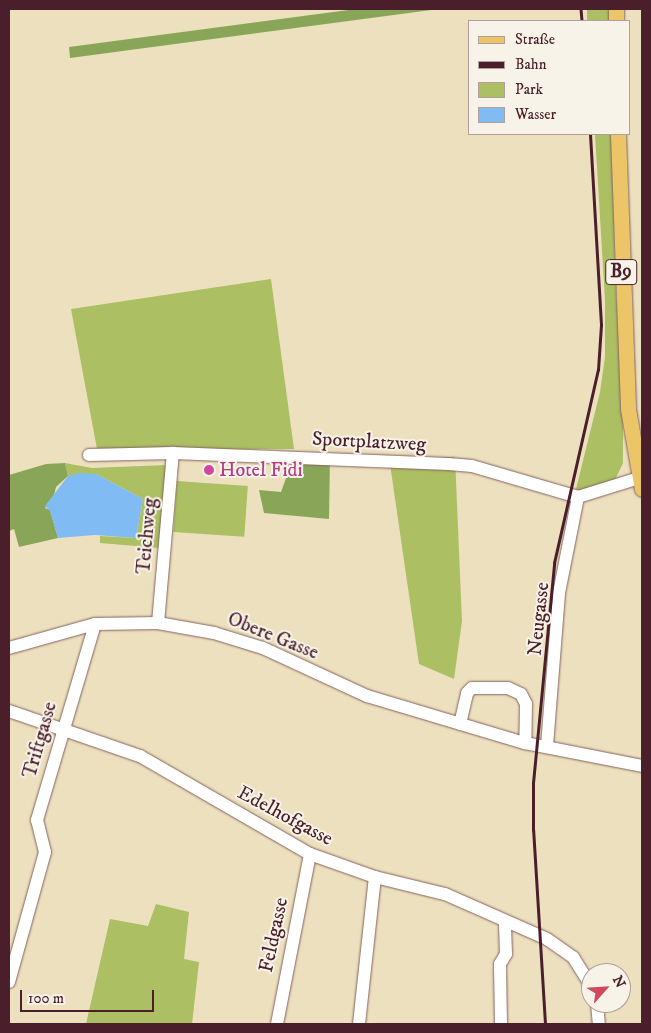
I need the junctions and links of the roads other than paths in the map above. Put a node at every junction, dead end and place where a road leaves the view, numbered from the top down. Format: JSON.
{"nodes":[{"id":1,"x":618,"y":135,"type":"edge"},
{"id":2,"x":173,"y":453,"type":"junction"},
{"id":3,"x":89,"y":454,"type":"dead end"},
{"id":4,"x":641,"y":484,"type":"edge"},
{"id":5,"x":578,"y":497,"type":"junction"},
{"id":6,"x":158,"y":623,"type":"junction"},
{"id":7,"x":95,"y":624,"type":"junction"},
{"id":8,"x":9,"y":648,"type":"edge"},
{"id":9,"x":9,"y":711,"type":"edge"},
{"id":10,"x":460,"y":724,"type":"junction"},
{"id":11,"x":61,"y":730,"type":"junction"},
{"id":12,"x":525,"y":742,"type":"junction"},
{"id":13,"x":547,"y":746,"type":"junction"},
{"id":14,"x":642,"y":766,"type":"edge"},
{"id":15,"x":310,"y":854,"type":"junction"},
{"id":16,"x":375,"y":877,"type":"junction"},
{"id":17,"x":505,"y":922,"type":"junction"},
{"id":18,"x":581,"y":970,"type":"edge"},
{"id":19,"x":9,"y":982,"type":"edge"},
{"id":20,"x":277,"y":1024,"type":"edge"},
{"id":21,"x":359,"y":1024,"type":"edge"},
{"id":22,"x":501,"y":1024,"type":"edge"}],
"edges":[{"from":1,"to":4,"type":"main road","number":"B9"},
{"from":2,"to":3,"type":"street","name":"Sportplatzweg"},
{"from":2,"to":5,"type":"street","name":"Sportplatzweg"},
{"from":2,"to":6,"type":"street","name":"Teichweg"},
{"from":4,"to":5,"type":"street"},
{"from":5,"to":13,"type":"street","name":"Neugasse"},
{"from":6,"to":7,"type":"street","name":"Obere Gasse"},
{"from":6,"to":10,"type":"street","name":"Obere Gasse"},
{"from":7,"to":8,"type":"street","name":"Obere Gasse"},
{"from":7,"to":11,"type":"street","name":"Triftgasse"},
{"from":9,"to":11,"type":"street","name":"Edelhofgasse"},
{"from":10,"to":12,"type":"street","name":"Obere Gasse"},
{"from":10,"to":12,"type":"street"},
{"from":11,"to":15,"type":"street","name":"Edelhofgasse"},
{"from":11,"to":19,"type":"street","name":"Triftgasse"},
{"from":12,"to":13,"type":"street","name":"Obere Gasse"},
{"from":13,"to":14,"type":"street","name":"Obere Gasse"},
{"from":15,"to":16,"type":"street","name":"Edelhofgasse"},
{"from":15,"to":20,"type":"street","name":"Feldgasse"},
{"from":16,"to":17,"type":"street","name":"Edelhofgasse"},
{"from":16,"to":21,"type":"street"},
{"from":17,"to":18,"type":"street","name":"Edelhofgasse"},
{"from":17,"to":22,"type":"street"}]}
